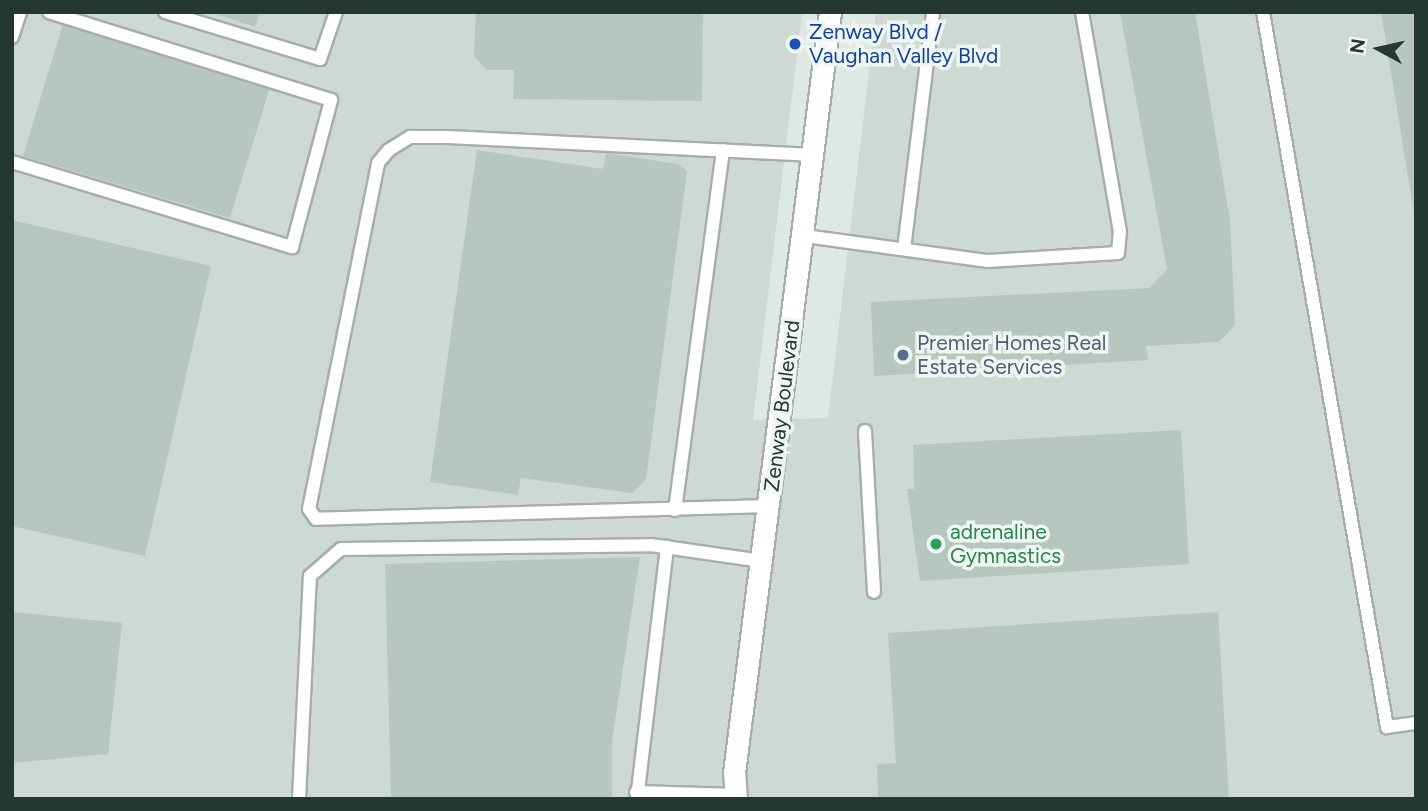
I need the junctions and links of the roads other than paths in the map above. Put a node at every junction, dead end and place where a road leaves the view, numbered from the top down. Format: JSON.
{"nodes":[{"id":1,"x":20,"y":12,"type":"edge"},
{"id":2,"x":49,"y":12,"type":"edge"},
{"id":3,"x":166,"y":12,"type":"edge"},
{"id":4,"x":336,"y":12,"type":"edge"},
{"id":5,"x":830,"y":12,"type":"edge"},
{"id":6,"x":933,"y":12,"type":"edge"},
{"id":7,"x":1082,"y":12,"type":"edge"},
{"id":8,"x":1263,"y":12,"type":"edge"},
{"id":9,"x":12,"y":37,"type":"edge"},
{"id":10,"x":723,"y":150,"type":"junction"},
{"id":11,"x":815,"y":155,"type":"junction"},
{"id":12,"x":12,"y":162,"type":"edge"},
{"id":13,"x":804,"y":236,"type":"junction"},
{"id":14,"x":904,"y":249,"type":"junction"},
{"id":15,"x":865,"y":431,"type":"dead end"},
{"id":16,"x":769,"y":506,"type":"junction"},
{"id":17,"x":675,"y":510,"type":"junction"},
{"id":18,"x":667,"y":547,"type":"junction"},
{"id":19,"x":762,"y":561,"type":"junction"},
{"id":20,"x":874,"y":592,"type":"dead end"},
{"id":21,"x":1416,"y":723,"type":"edge"},
{"id":22,"x":637,"y":795,"type":"edge"},
{"id":23,"x":736,"y":797,"type":"edge"},
{"id":24,"x":299,"y":799,"type":"edge"}],
"edges":[{"from":1,"to":9,"type":"lane"},
{"from":2,"to":12,"type":"lane"},
{"from":3,"to":4,"type":"lane"},
{"from":5,"to":11,"type":"street","name":"Zenway Boulevard"},
{"from":6,"to":14,"type":"lane"},
{"from":7,"to":14,"type":"lane"},
{"from":8,"to":21,"type":"lane"},
{"from":10,"to":11,"type":"lane"},
{"from":10,"to":17,"type":"lane"},
{"from":10,"to":17,"type":"lane"},
{"from":11,"to":13,"type":"street","name":"Zenway Boulevard"},
{"from":13,"to":14,"type":"lane"},
{"from":13,"to":16,"type":"street","name":"Zenway Boulevard"},
{"from":15,"to":20,"type":"lane"},
{"from":16,"to":17,"type":"lane"},
{"from":16,"to":19,"type":"street","name":"Zenway Boulevard"},
{"from":18,"to":19,"type":"lane"},
{"from":18,"to":22,"type":"lane"},
{"from":18,"to":24,"type":"lane"},
{"from":19,"to":23,"type":"street","name":"Zenway Boulevard"},
{"from":22,"to":23,"type":"lane"}]}
